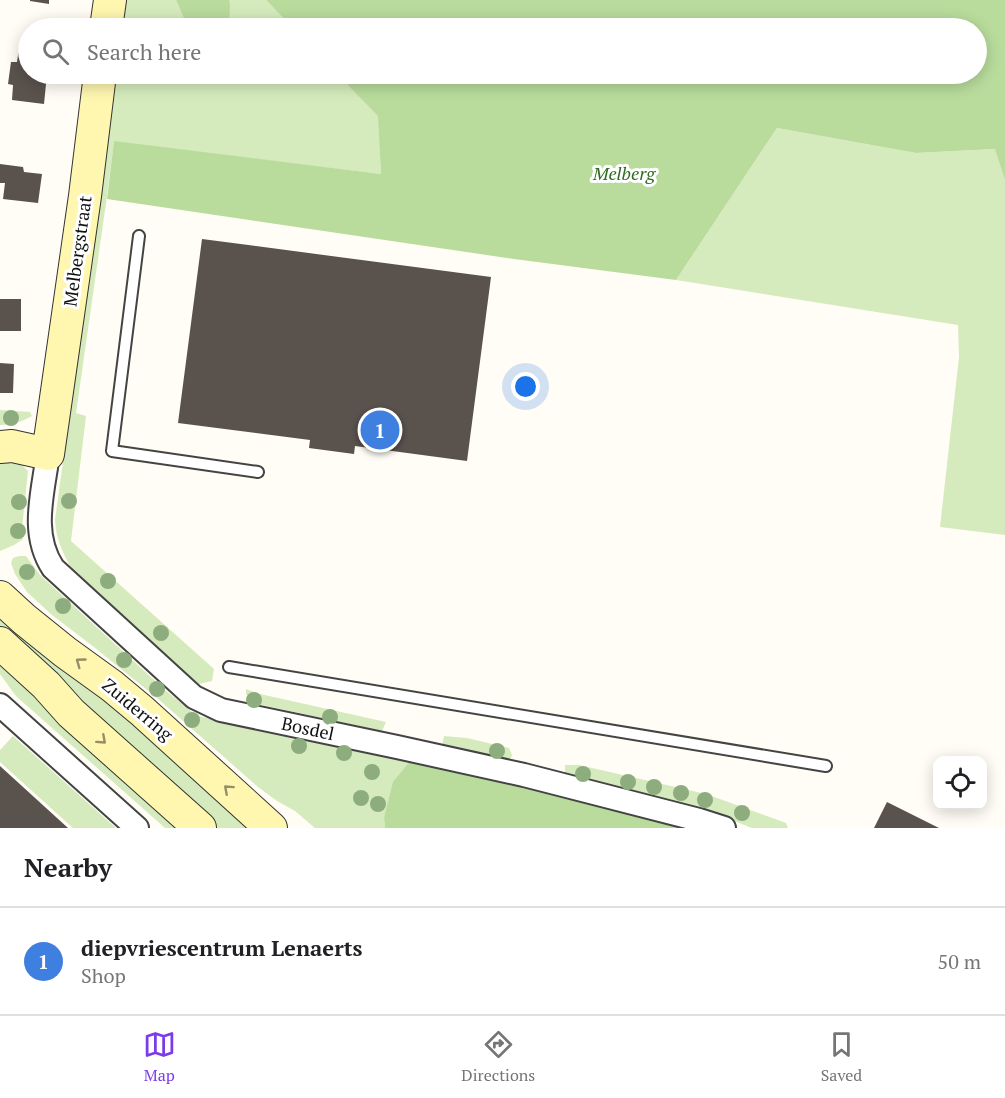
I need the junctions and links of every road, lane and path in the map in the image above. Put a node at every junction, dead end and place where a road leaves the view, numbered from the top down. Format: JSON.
{"nodes":[{"id":1,"x":110,"y":0,"type":"edge"},
{"id":2,"x":107,"y":18,"type":"edge"},
{"id":3,"x":99,"y":84,"type":"edge"},
{"id":4,"x":139,"y":236,"type":"dead end"},
{"id":5,"x":0,"y":430,"type":"edge"},
{"id":6,"x":50,"y":441,"type":"junction"},
{"id":7,"x":0,"y":447,"type":"edge"},
{"id":8,"x":258,"y":472,"type":"dead end"},
{"id":9,"x":0,"y":597,"type":"edge"},
{"id":10,"x":0,"y":643,"type":"edge"},
{"id":11,"x":229,"y":667,"type":"dead end"},
{"id":12,"x":0,"y":705,"type":"edge"},
{"id":13,"x":826,"y":766,"type":"dead end"},
{"id":14,"x":137,"y":828,"type":"edge"},
{"id":15,"x":200,"y":828,"type":"edge"},
{"id":16,"x":271,"y":828,"type":"edge"},
{"id":17,"x":724,"y":828,"type":"edge"}],
"edges":[{"from":1,"to":2,"type":"main road"},
{"from":3,"to":6,"type":"main road","name":"Melbergstraat"},
{"from":4,"to":8,"type":"lane"},
{"from":5,"to":6,"type":"main road"},
{"from":6,"to":7,"type":"main road"},
{"from":6,"to":17,"type":"street","name":"Bosdel"},
{"from":16,"to":9,"type":"main road","name":"Zuiderring","one_way":true},
{"from":10,"to":15,"type":"main road","one_way":true},
{"from":11,"to":13,"type":"lane"},
{"from":12,"to":14,"type":"street"}]}
